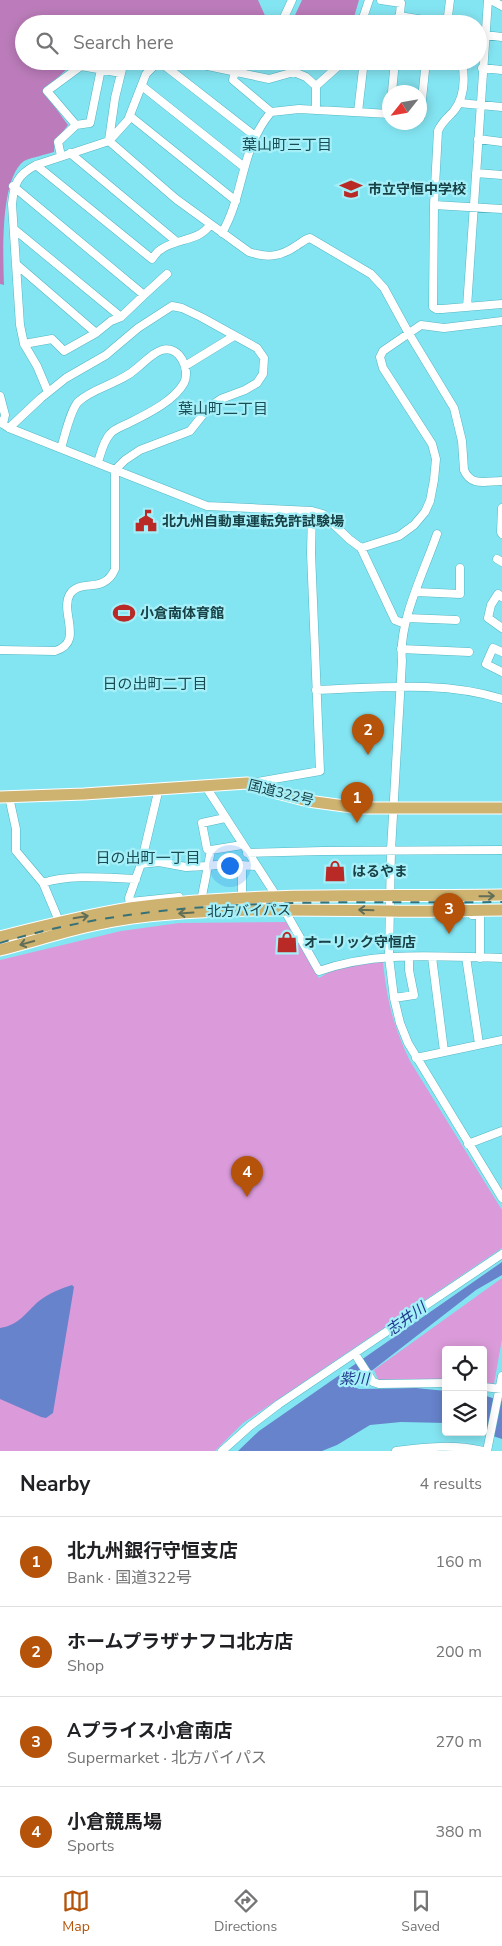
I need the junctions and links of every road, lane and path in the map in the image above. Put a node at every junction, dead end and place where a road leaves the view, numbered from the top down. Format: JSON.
{"nodes":[{"id":1,"x":292,"y":0,"type":"edge"},
{"id":2,"x":369,"y":0,"type":"edge"},
{"id":3,"x":381,"y":0,"type":"edge"},
{"id":4,"x":450,"y":0,"type":"edge"},
{"id":5,"x":489,"y":0,"type":"edge"},
{"id":6,"x":502,"y":6,"type":"edge"},
{"id":7,"x":285,"y":15,"type":"edge"},
{"id":8,"x":364,"y":15,"type":"edge"},
{"id":9,"x":400,"y":15,"type":"edge"},
{"id":10,"x":448,"y":15,"type":"edge"},
{"id":11,"x":487,"y":18,"type":"edge"},
{"id":12,"x":487,"y":35,"type":"edge"},
{"id":13,"x":502,"y":37,"type":"edge"},
{"id":14,"x":487,"y":68,"type":"edge"},
{"id":15,"x":76,"y":70,"type":"edge"},
{"id":16,"x":101,"y":70,"type":"edge"},
{"id":17,"x":106,"y":70,"type":"edge"},
{"id":18,"x":122,"y":70,"type":"edge"},
{"id":19,"x":151,"y":70,"type":"edge"},
{"id":20,"x":171,"y":70,"type":"edge"},
{"id":21,"x":230,"y":70,"type":"edge"},
{"id":22,"x":334,"y":70,"type":"edge"},
{"id":23,"x":363,"y":70,"type":"edge"},
{"id":24,"x":394,"y":70,"type":"edge"},
{"id":25,"x":425,"y":70,"type":"edge"},
{"id":26,"x":463,"y":70,"type":"edge"},
{"id":27,"x":482,"y":70,"type":"edge"},
{"id":28,"x":502,"y":70,"type":"edge"},
{"id":29,"x":235,"y":71,"type":"junction"},
{"id":30,"x":121,"y":73,"type":"junction"},
{"id":31,"x":393,"y":85,"type":"edge"},
{"id":32,"x":423,"y":85,"type":"edge"},
{"id":33,"x":142,"y":86,"type":"junction"},
{"id":34,"x":316,"y":86,"type":"junction"},
{"id":35,"x":459,"y":103,"type":"junction"},
{"id":36,"x":480,"y":106,"type":"junction"},
{"id":37,"x":502,"y":107,"type":"edge"},
{"id":38,"x":316,"y":110,"type":"junction"},
{"id":39,"x":271,"y":112,"type":"junction"},
{"id":40,"x":358,"y":112,"type":"junction"},
{"id":41,"x":382,"y":114,"type":"edge"},
{"id":42,"x":130,"y":116,"type":"junction"},
{"id":43,"x":76,"y":125,"type":"junction"},
{"id":44,"x":255,"y":136,"type":"junction"},
{"id":45,"x":478,"y":140,"type":"junction"},
{"id":46,"x":109,"y":141,"type":"junction"},
{"id":47,"x":502,"y":142,"type":"edge"},
{"id":48,"x":70,"y":153,"type":"junction"},
{"id":49,"x":61,"y":156,"type":"junction"},
{"id":50,"x":36,"y":165,"type":"junction"},
{"id":51,"x":244,"y":167,"type":"junction"},
{"id":52,"x":476,"y":173,"type":"junction"},
{"id":53,"x":502,"y":175,"type":"edge"},
{"id":54,"x":14,"y":186,"type":"junction"},
{"id":55,"x":236,"y":201,"type":"junction"},
{"id":56,"x":434,"y":205,"type":"junction"},
{"id":57,"x":473,"y":207,"type":"junction"},
{"id":58,"x":502,"y":209,"type":"edge"},
{"id":59,"x":210,"y":225,"type":"junction"},
{"id":60,"x":14,"y":229,"type":"junction"},
{"id":61,"x":222,"y":233,"type":"junction"},
{"id":62,"x":177,"y":242,"type":"junction"},
{"id":63,"x":16,"y":264,"type":"junction"},
{"id":64,"x":168,"y":274,"type":"dead end"},
{"id":65,"x":144,"y":295,"type":"junction"},
{"id":66,"x":502,"y":304,"type":"edge"},
{"id":67,"x":467,"y":307,"type":"junction"},
{"id":68,"x":121,"y":317,"type":"junction"},
{"id":69,"x":502,"y":321,"type":"edge"},
{"id":70,"x":96,"y":332,"type":"junction"},
{"id":71,"x":408,"y":332,"type":"junction"},
{"id":72,"x":234,"y":336,"type":"junction"},
{"id":73,"x":24,"y":344,"type":"junction"},
{"id":74,"x":185,"y":366,"type":"junction"},
{"id":75,"x":48,"y":392,"type":"junction"},
{"id":76,"x":0,"y":396,"type":"edge"},
{"id":77,"x":4,"y":425,"type":"edge"},
{"id":78,"x":61,"y":448,"type":"junction"},
{"id":79,"x":98,"y":462,"type":"junction"},
{"id":80,"x":115,"y":470,"type":"junction"},
{"id":81,"x":502,"y":481,"type":"edge"},
{"id":82,"x":502,"y":508,"type":"edge"},
{"id":83,"x":312,"y":511,"type":"junction"},
{"id":84,"x":437,"y":534,"type":"dead end"},
{"id":85,"x":502,"y":534,"type":"edge"},
{"id":86,"x":362,"y":548,"type":"junction"},
{"id":87,"x":460,"y":568,"type":"dead end"},
{"id":88,"x":416,"y":592,"type":"junction"},
{"id":89,"x":502,"y":596,"type":"edge"},
{"id":90,"x":456,"y":620,"type":"dead end"},
{"id":91,"x":406,"y":621,"type":"junction"},
{"id":92,"x":502,"y":628,"type":"edge"},
{"id":93,"x":401,"y":649,"type":"junction"},
{"id":94,"x":0,"y":650,"type":"edge"},
{"id":95,"x":469,"y":652,"type":"dead end"},
{"id":96,"x":502,"y":652,"type":"edge"},
{"id":97,"x":502,"y":672,"type":"edge"},
{"id":98,"x":399,"y":688,"type":"junction"},
{"id":99,"x":316,"y":690,"type":"junction"},
{"id":100,"x":502,"y":699,"type":"edge"},
{"id":101,"x":248,"y":783,"type":"junction"},
{"id":102,"x":206,"y":787,"type":"junction"},
{"id":103,"x":159,"y":788,"type":"junction"},
{"id":104,"x":4,"y":797,"type":"edge"},
{"id":105,"x":393,"y":808,"type":"junction"},
{"id":106,"x":502,"y":808,"type":"edge"},
{"id":107,"x":224,"y":818,"type":"junction"},
{"id":108,"x":242,"y":845,"type":"junction"},
{"id":109,"x":211,"y":850,"type":"junction"},
{"id":110,"x":391,"y":850,"type":"junction"},
{"id":111,"x":502,"y":850,"type":"edge"},
{"id":112,"x":247,"y":853,"type":"junction"},
{"id":113,"x":141,"y":864,"type":"junction"},
{"id":114,"x":242,"y":865,"type":"junction"},
{"id":115,"x":208,"y":866,"type":"junction"},
{"id":116,"x":256,"y":866,"type":"junction"},
{"id":117,"x":136,"y":879,"type":"junction"},
{"id":118,"x":43,"y":884,"type":"junction"},
{"id":119,"x":242,"y":893,"type":"junction"},
{"id":120,"x":275,"y":895,"type":"junction"},
{"id":121,"x":202,"y":896,"type":"junction"},
{"id":122,"x":502,"y":896,"type":"edge"},
{"id":123,"x":390,"y":897,"type":"junction"},
{"id":124,"x":130,"y":910,"type":"junction"},
{"id":125,"x":284,"y":910,"type":"junction"},
{"id":126,"x":502,"y":910,"type":"edge"},
{"id":127,"x":390,"y":911,"type":"junction"},
{"id":128,"x":422,"y":911,"type":"junction"},
{"id":129,"x":59,"y":921,"type":"junction"},
{"id":130,"x":0,"y":937,"type":"edge"},
{"id":131,"x":0,"y":950,"type":"edge"},
{"id":132,"x":389,"y":957,"type":"junction"},
{"id":133,"x":409,"y":957,"type":"junction"},
{"id":134,"x":432,"y":957,"type":"junction"},
{"id":135,"x":466,"y":958,"type":"junction"},
{"id":136,"x":480,"y":958,"type":"junction"},
{"id":137,"x":502,"y":958,"type":"edge"},
{"id":138,"x":394,"y":998,"type":"junction"},
{"id":139,"x":502,"y":1040,"type":"edge"},
{"id":140,"x":479,"y":1044,"type":"junction"},
{"id":141,"x":444,"y":1051,"type":"junction"},
{"id":142,"x":416,"y":1058,"type":"junction"},
{"id":143,"x":502,"y":1130,"type":"edge"},
{"id":144,"x":468,"y":1144,"type":"junction"},
{"id":145,"x":502,"y":1198,"type":"edge"},
{"id":146,"x":502,"y":1254,"type":"edge"},
{"id":147,"x":355,"y":1354,"type":"junction"},
{"id":148,"x":502,"y":1376,"type":"edge"},
{"id":149,"x":442,"y":1383,"type":"edge"},
{"id":150,"x":487,"y":1387,"type":"edge"},
{"id":151,"x":501,"y":1389,"type":"edge"},
{"id":152,"x":486,"y":1450,"type":"edge"},
{"id":153,"x":222,"y":1451,"type":"edge"},
{"id":154,"x":396,"y":1451,"type":"edge"}],
"edges":[{"from":1,"to":7,"type":"street"},
{"from":2,"to":8,"type":"street"},
{"from":3,"to":9,"type":"street"},
{"from":4,"to":10,"type":"street"},
{"from":5,"to":6,"type":"street"},
{"from":5,"to":11,"type":"street"},
{"from":12,"to":13,"type":"street"},
{"from":14,"to":28,"type":"street"},
{"from":15,"to":43,"type":"street"},
{"from":16,"to":43,"type":"street"},
{"from":17,"to":30,"type":"street"},
{"from":18,"to":30,"type":"street"},
{"from":19,"to":33,"type":"street"},
{"from":20,"to":44,"type":"street"},
{"from":21,"to":29,"type":"street"},
{"from":22,"to":34,"type":"street"},
{"from":23,"to":40,"type":"street"},
{"from":24,"to":31,"type":"street"},
{"from":25,"to":32,"type":"street"},
{"from":26,"to":35,"type":"street"},
{"from":27,"to":36,"type":"street"},
{"from":29,"to":34,"type":"street"},
{"from":29,"to":39,"type":"street"},
{"from":30,"to":46,"type":"street"},
{"from":33,"to":42,"type":"street"},
{"from":33,"to":51,"type":"street"},
{"from":34,"to":38,"type":"street"},
{"from":35,"to":36,"type":"street"},
{"from":35,"to":56,"type":"street"},
{"from":36,"to":37,"type":"street"},
{"from":36,"to":45,"type":"street"},
{"from":38,"to":39,"type":"street"},
{"from":38,"to":40,"type":"street"},
{"from":39,"to":44,"type":"street"},
{"from":40,"to":41,"type":"street"},
{"from":42,"to":46,"type":"street"},
{"from":42,"to":55,"type":"street"},
{"from":43,"to":49,"type":"street"},
{"from":44,"to":51,"type":"street"},
{"from":45,"to":47,"type":"street"},
{"from":45,"to":52,"type":"street"},
{"from":46,"to":48,"type":"street"},
{"from":46,"to":59,"type":"street"},
{"from":48,"to":49,"type":"street"},
{"from":48,"to":62,"type":"street"},
{"from":49,"to":50,"type":"street"},
{"from":50,"to":54,"type":"street"},
{"from":50,"to":62,"type":"street"},
{"from":51,"to":55,"type":"street"},
{"from":52,"to":53,"type":"street"},
{"from":52,"to":57,"type":"street"},
{"from":54,"to":60,"type":"street"},
{"from":54,"to":65,"type":"street"},
{"from":55,"to":61,"type":"street"},
{"from":56,"to":57,"type":"street"},
{"from":56,"to":67,"type":"street"},
{"from":57,"to":58,"type":"street"},
{"from":57,"to":67,"type":"street"},
{"from":59,"to":61,"type":"street"},
{"from":59,"to":62,"type":"street"},
{"from":60,"to":63,"type":"street"},
{"from":60,"to":68,"type":"street"},
{"from":61,"to":71,"type":"street"},
{"from":63,"to":70,"type":"street"},
{"from":63,"to":73,"type":"street"},
{"from":64,"to":65,"type":"street"},
{"from":65,"to":68,"type":"street"},
{"from":66,"to":67,"type":"street"},
{"from":68,"to":70,"type":"street"},
{"from":69,"to":71,"type":"street"},
{"from":70,"to":73,"type":"street"},
{"from":71,"to":81,"type":"street"},
{"from":71,"to":86,"type":"street"},
{"from":72,"to":74,"type":"street"},
{"from":72,"to":75,"type":"street"},
{"from":72,"to":80,"type":"street"},
{"from":73,"to":75,"type":"street"},
{"from":74,"to":78,"type":"street"},
{"from":74,"to":79,"type":"street"},
{"from":75,"to":77,"type":"street"},
{"from":76,"to":77,"type":"street"},
{"from":77,"to":78,"type":"street"},
{"from":78,"to":79,"type":"street"},
{"from":79,"to":80,"type":"street"},
{"from":80,"to":83,"type":"street"},
{"from":80,"to":94,"type":"street"},
{"from":82,"to":85,"type":"street"},
{"from":83,"to":86,"type":"street"},
{"from":83,"to":99,"type":"street"},
{"from":84,"to":88,"type":"street"},
{"from":86,"to":91,"type":"street"},
{"from":87,"to":88,"type":"street"},
{"from":88,"to":91,"type":"street"},
{"from":89,"to":92,"type":"street"},
{"from":90,"to":91,"type":"street"},
{"from":91,"to":93,"type":"street"},
{"from":93,"to":95,"type":"street"},
{"from":93,"to":98,"type":"street"},
{"from":96,"to":97,"type":"street"},
{"from":98,"to":99,"type":"street"},
{"from":98,"to":100,"type":"street"},
{"from":98,"to":105,"type":"street"},
{"from":99,"to":101,"type":"street"},
{"from":101,"to":102,"type":"highway","name":"国道322号"},
{"from":101,"to":105,"type":"highway","name":"国道322号"},
{"from":102,"to":103,"type":"highway","name":"国道322号"},
{"from":102,"to":107,"type":"street"},
{"from":103,"to":104,"type":"highway","name":"国道322号"},
{"from":103,"to":113,"type":"street"},
{"from":104,"to":118,"type":"street"},
{"from":105,"to":106,"type":"highway","name":"国道322号"},
{"from":105,"to":110,"type":"street"},
{"from":107,"to":108,"type":"street"},
{"from":107,"to":109,"type":"street"},
{"from":108,"to":109,"type":"street"},
{"from":108,"to":112,"type":"street"},
{"from":109,"to":115,"type":"street"},
{"from":110,"to":111,"type":"street"},
{"from":110,"to":112,"type":"street"},
{"from":110,"to":123,"type":"street"},
{"from":112,"to":116,"type":"street"},
{"from":113,"to":115,"type":"street"},
{"from":113,"to":117,"type":"street"},
{"from":114,"to":115,"type":"street"},
{"from":114,"to":116,"type":"street"},
{"from":114,"to":119,"type":"street"},
{"from":115,"to":121,"type":"street"},
{"from":116,"to":120,"type":"street"},
{"from":117,"to":118,"type":"street"},
{"from":117,"to":124,"type":"street"},
{"from":118,"to":129,"type":"street"},
{"from":119,"to":120,"type":"street"},
{"from":119,"to":121,"type":"street"},
{"from":120,"to":123,"type":"highway","name":"北方バイパス"},
{"from":120,"to":124,"type":"highway","name":"北方バイパス"},
{"from":120,"to":125,"type":"street"},
{"from":121,"to":124,"type":"street"},
{"from":123,"to":122,"type":"highway","name":"北方バイパス","one_way":true},
{"from":123,"to":127,"type":"street"},
{"from":125,"to":124,"type":"highway","name":"北方バイパス","one_way":true},
{"from":129,"to":124,"type":"highway","name":"北方バイパス","one_way":true},
{"from":124,"to":131,"type":"highway","name":"北方バイパス","one_way":true},
{"from":127,"to":125,"type":"highway","name":"北方バイパス","one_way":true},
{"from":125,"to":132,"type":"street"},
{"from":126,"to":128,"type":"highway","name":"北方バイパス"},
{"from":127,"to":128,"type":"highway","name":"北方バイパス"},
{"from":127,"to":132,"type":"street"},
{"from":128,"to":136,"type":"street"},
{"from":129,"to":130,"type":"highway","name":"北方バイパス"},
{"from":132,"to":133,"type":"street"},
{"from":132,"to":138,"type":"street"},
{"from":133,"to":134,"type":"street"},
{"from":133,"to":138,"type":"street"},
{"from":134,"to":135,"type":"street"},
{"from":134,"to":141,"type":"street"},
{"from":135,"to":136,"type":"street"},
{"from":135,"to":140,"type":"street"},
{"from":136,"to":137,"type":"street"},
{"from":138,"to":142,"type":"street"},
{"from":139,"to":140,"type":"street"},
{"from":140,"to":141,"type":"street"},
{"from":141,"to":142,"type":"street"},
{"from":142,"to":144,"type":"street"},
{"from":143,"to":144,"type":"street"},
{"from":144,"to":145,"type":"street"},
{"from":146,"to":147,"type":"street"},
{"from":147,"to":149,"type":"street"},
{"from":147,"to":153,"type":"street"},
{"from":148,"to":151,"type":"street"},
{"from":150,"to":151,"type":"street"},
{"from":151,"to":152,"type":"street"},
{"from":152,"to":154,"type":"street"}]}
